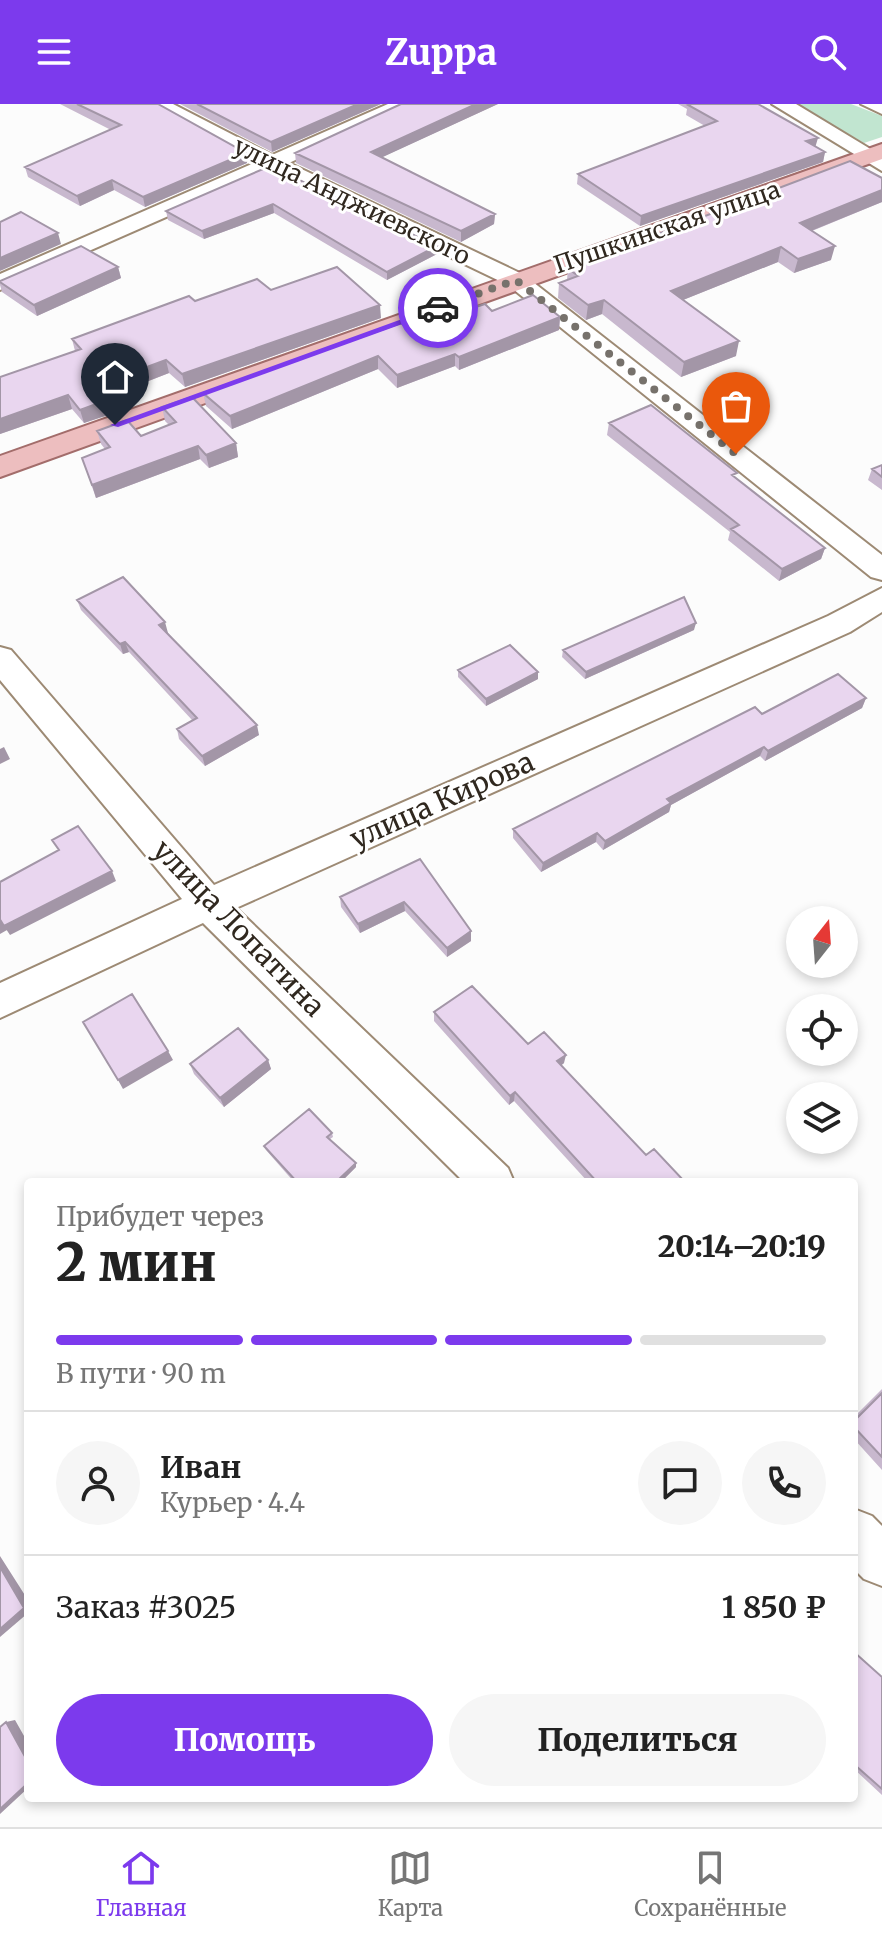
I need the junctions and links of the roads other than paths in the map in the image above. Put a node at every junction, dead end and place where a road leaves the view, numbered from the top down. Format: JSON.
{"nodes":[{"id":1,"x":158,"y":104,"type":"edge"},
{"id":2,"x":405,"y":104,"type":"edge"},
{"id":3,"x":782,"y":104,"type":"edge"},
{"id":4,"x":871,"y":104,"type":"edge"},
{"id":5,"x":882,"y":108,"type":"edge"},
{"id":6,"x":877,"y":157,"type":"edge"},
{"id":7,"x":269,"y":162,"type":"junction"},
{"id":8,"x":516,"y":280,"type":"junction"},
{"id":9,"x":0,"y":283,"type":"edge"},
{"id":10,"x":0,"y":467,"type":"edge"},
{"id":11,"x":882,"y":570,"type":"edge"},
{"id":12,"x":882,"y":598,"type":"edge"},
{"id":13,"x":0,"y":658,"type":"edge"},
{"id":14,"x":208,"y":904,"type":"junction"},
{"id":15,"x":0,"y":1001,"type":"edge"},
{"id":16,"x":489,"y":1178,"type":"edge"},
{"id":17,"x":858,"y":1538,"type":"edge"},
{"id":18,"x":882,"y":1561,"type":"edge"}],
"edges":[{"from":1,"to":7,"type":"street","name":"улица Анджиевского"},
{"from":2,"to":7,"type":"street"},
{"from":3,"to":6,"type":"street"},
{"from":4,"to":5,"type":"street"},
{"from":6,"to":8,"type":"main road","name":"Пушкинская улица"},
{"from":7,"to":8,"type":"street","name":"улица Анджиевского"},
{"from":7,"to":9,"type":"street"},
{"from":8,"to":10,"type":"main road","name":"Пушкинская улица"},
{"from":8,"to":11,"type":"street","name":"улица Анджиевского"},
{"from":12,"to":14,"type":"street","name":"улица Кирова"},
{"from":13,"to":14,"type":"street","name":"улица Лопатина"},
{"from":14,"to":15,"type":"street","name":"улица Кирова"},
{"from":14,"to":16,"type":"street","name":"улица Лопатина"},
{"from":17,"to":18,"type":"street"}]}
